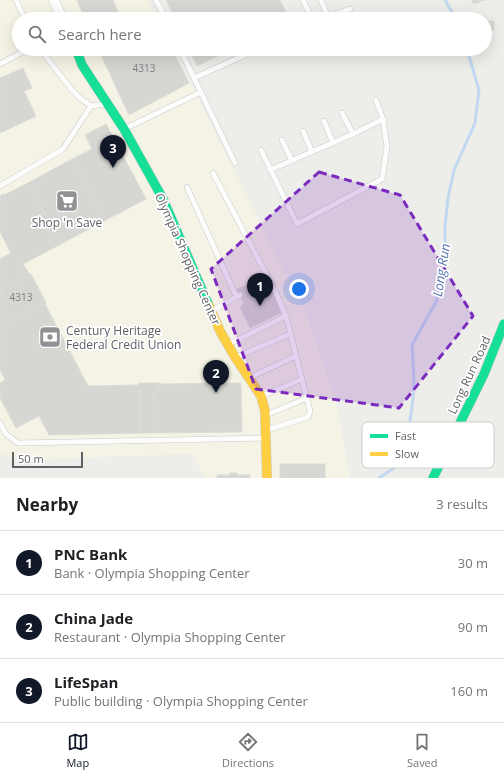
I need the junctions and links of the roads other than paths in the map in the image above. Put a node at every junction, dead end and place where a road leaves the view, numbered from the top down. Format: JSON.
{"nodes":[{"id":1,"x":16,"y":0,"type":"edge"},
{"id":2,"x":54,"y":0,"type":"edge"},
{"id":3,"x":156,"y":0,"type":"edge"},
{"id":4,"x":303,"y":0,"type":"edge"},
{"id":5,"x":321,"y":0,"type":"edge"},
{"id":6,"x":350,"y":9,"type":"dead end"},
{"id":7,"x":21,"y":12,"type":"edge"},
{"id":8,"x":59,"y":12,"type":"edge"},
{"id":9,"x":162,"y":12,"type":"edge"},
{"id":10,"x":309,"y":12,"type":"edge"},
{"id":11,"x":324,"y":12,"type":"edge"},
{"id":12,"x":342,"y":12,"type":"edge"},
{"id":13,"x":15,"y":56,"type":"edge"},
{"id":14,"x":45,"y":56,"type":"edge"},
{"id":15,"x":79,"y":56,"type":"edge"},
{"id":16,"x":183,"y":56,"type":"edge"},
{"id":17,"x":243,"y":56,"type":"edge"},
{"id":18,"x":0,"y":64,"type":"edge"},
{"id":19,"x":194,"y":78,"type":"junction"},
{"id":20,"x":201,"y":92,"type":"junction"},
{"id":21,"x":376,"y":100,"type":"dead end"},
{"id":22,"x":108,"y":104,"type":"junction"},
{"id":23,"x":91,"y":106,"type":"junction"},
{"id":24,"x":342,"y":113,"type":"dead end"},
{"id":25,"x":383,"y":119,"type":"junction"},
{"id":26,"x":324,"y":121,"type":"dead end"},
{"id":27,"x":124,"y":129,"type":"junction"},
{"id":28,"x":303,"y":131,"type":"dead end"},
{"id":29,"x":353,"y":134,"type":"junction"},
{"id":30,"x":282,"y":140,"type":"dead end"},
{"id":31,"x":333,"y":143,"type":"junction"},
{"id":32,"x":261,"y":150,"type":"dead end"},
{"id":33,"x":312,"y":152,"type":"junction"},
{"id":34,"x":292,"y":161,"type":"junction"},
{"id":35,"x":235,"y":163,"type":"dead end"},
{"id":36,"x":270,"y":170,"type":"junction"},
{"id":37,"x":213,"y":174,"type":"dead end"},
{"id":38,"x":0,"y":186,"type":"edge"},
{"id":39,"x":187,"y":187,"type":"dead end"},
{"id":40,"x":268,"y":278,"type":"junction"},
{"id":41,"x":249,"y":289,"type":"dead end"},
{"id":42,"x":211,"y":311,"type":"junction"},
{"id":43,"x":286,"y":316,"type":"junction"},
{"id":44,"x":504,"y":324,"type":"edge"},
{"id":45,"x":290,"y":334,"type":"junction"},
{"id":46,"x":228,"y":344,"type":"junction"},
{"id":47,"x":296,"y":356,"type":"junction"},
{"id":48,"x":235,"y":357,"type":"junction"},
{"id":49,"x":250,"y":378,"type":"junction"},
{"id":50,"x":302,"y":379,"type":"junction"},
{"id":51,"x":261,"y":396,"type":"junction"},
{"id":52,"x":307,"y":398,"type":"junction"},
{"id":53,"x":266,"y":415,"type":"junction"},
{"id":54,"x":460,"y":422,"type":"edge"},
{"id":55,"x":0,"y":423,"type":"edge"},
{"id":56,"x":266,"y":434,"type":"junction"},
{"id":57,"x":438,"y":468,"type":"edge"},
{"id":58,"x":267,"y":478,"type":"edge"},
{"id":59,"x":433,"y":478,"type":"edge"}],
"edges":[{"from":1,"to":7,"type":"lane"},
{"from":2,"to":8,"type":"street"},
{"from":3,"to":9,"type":"lane"},
{"from":4,"to":10,"type":"lane"},
{"from":5,"to":11,"type":"lane"},
{"from":6,"to":12,"type":"lane"},
{"from":13,"to":18,"type":"lane"},
{"from":14,"to":23,"type":"lane"},
{"from":15,"to":22,"type":"street","name":"Olympia Shopping Center"},
{"from":16,"to":19,"type":"lane"},
{"from":17,"to":19,"type":"lane"},
{"from":19,"to":20,"type":"lane"},
{"from":20,"to":27,"type":"lane"},
{"from":20,"to":35,"type":"lane"},
{"from":21,"to":25,"type":"lane"},
{"from":22,"to":23,"type":"lane"},
{"from":22,"to":27,"type":"street","name":"Olympia Shopping Center"},
{"from":23,"to":38,"type":"lane"},
{"from":24,"to":29,"type":"lane"},
{"from":25,"to":29,"type":"lane"},
{"from":25,"to":36,"type":"lane"},
{"from":26,"to":31,"type":"lane"},
{"from":27,"to":42,"type":"street","name":"Olympia Shopping Center"},
{"from":28,"to":33,"type":"lane"},
{"from":29,"to":31,"type":"lane"},
{"from":30,"to":34,"type":"lane"},
{"from":31,"to":33,"type":"lane"},
{"from":32,"to":36,"type":"lane"},
{"from":33,"to":34,"type":"lane"},
{"from":34,"to":36,"type":"lane"},
{"from":37,"to":40,"type":"lane"},
{"from":39,"to":42,"type":"lane"},
{"from":40,"to":41,"type":"lane"},
{"from":40,"to":43,"type":"lane"},
{"from":42,"to":46,"type":"street","name":"Olympia Shopping Center"},
{"from":43,"to":45,"type":"lane"},
{"from":43,"to":46,"type":"lane"},
{"from":44,"to":54,"type":"street","name":"Long Run Road"},
{"from":45,"to":47,"type":"lane"},
{"from":45,"to":48,"type":"lane"},
{"from":46,"to":48,"type":"street","name":"Olympia Shopping Center"},
{"from":47,"to":49,"type":"lane"},
{"from":47,"to":50,"type":"lane"},
{"from":48,"to":49,"type":"street","name":"Olympia Shopping Center"},
{"from":49,"to":51,"type":"street","name":"Olympia Shopping Center"},
{"from":50,"to":51,"type":"lane"},
{"from":50,"to":52,"type":"lane"},
{"from":51,"to":53,"type":"street","name":"Olympia Shopping Center"},
{"from":52,"to":53,"type":"lane"},
{"from":52,"to":56,"type":"lane"},
{"from":53,"to":56,"type":"street","name":"Olympia Shopping Center"},
{"from":55,"to":56,"type":"lane"},
{"from":56,"to":58,"type":"street","name":"Olympia Shopping Center"},
{"from":57,"to":59,"type":"street","name":"Long Run Road"}]}
